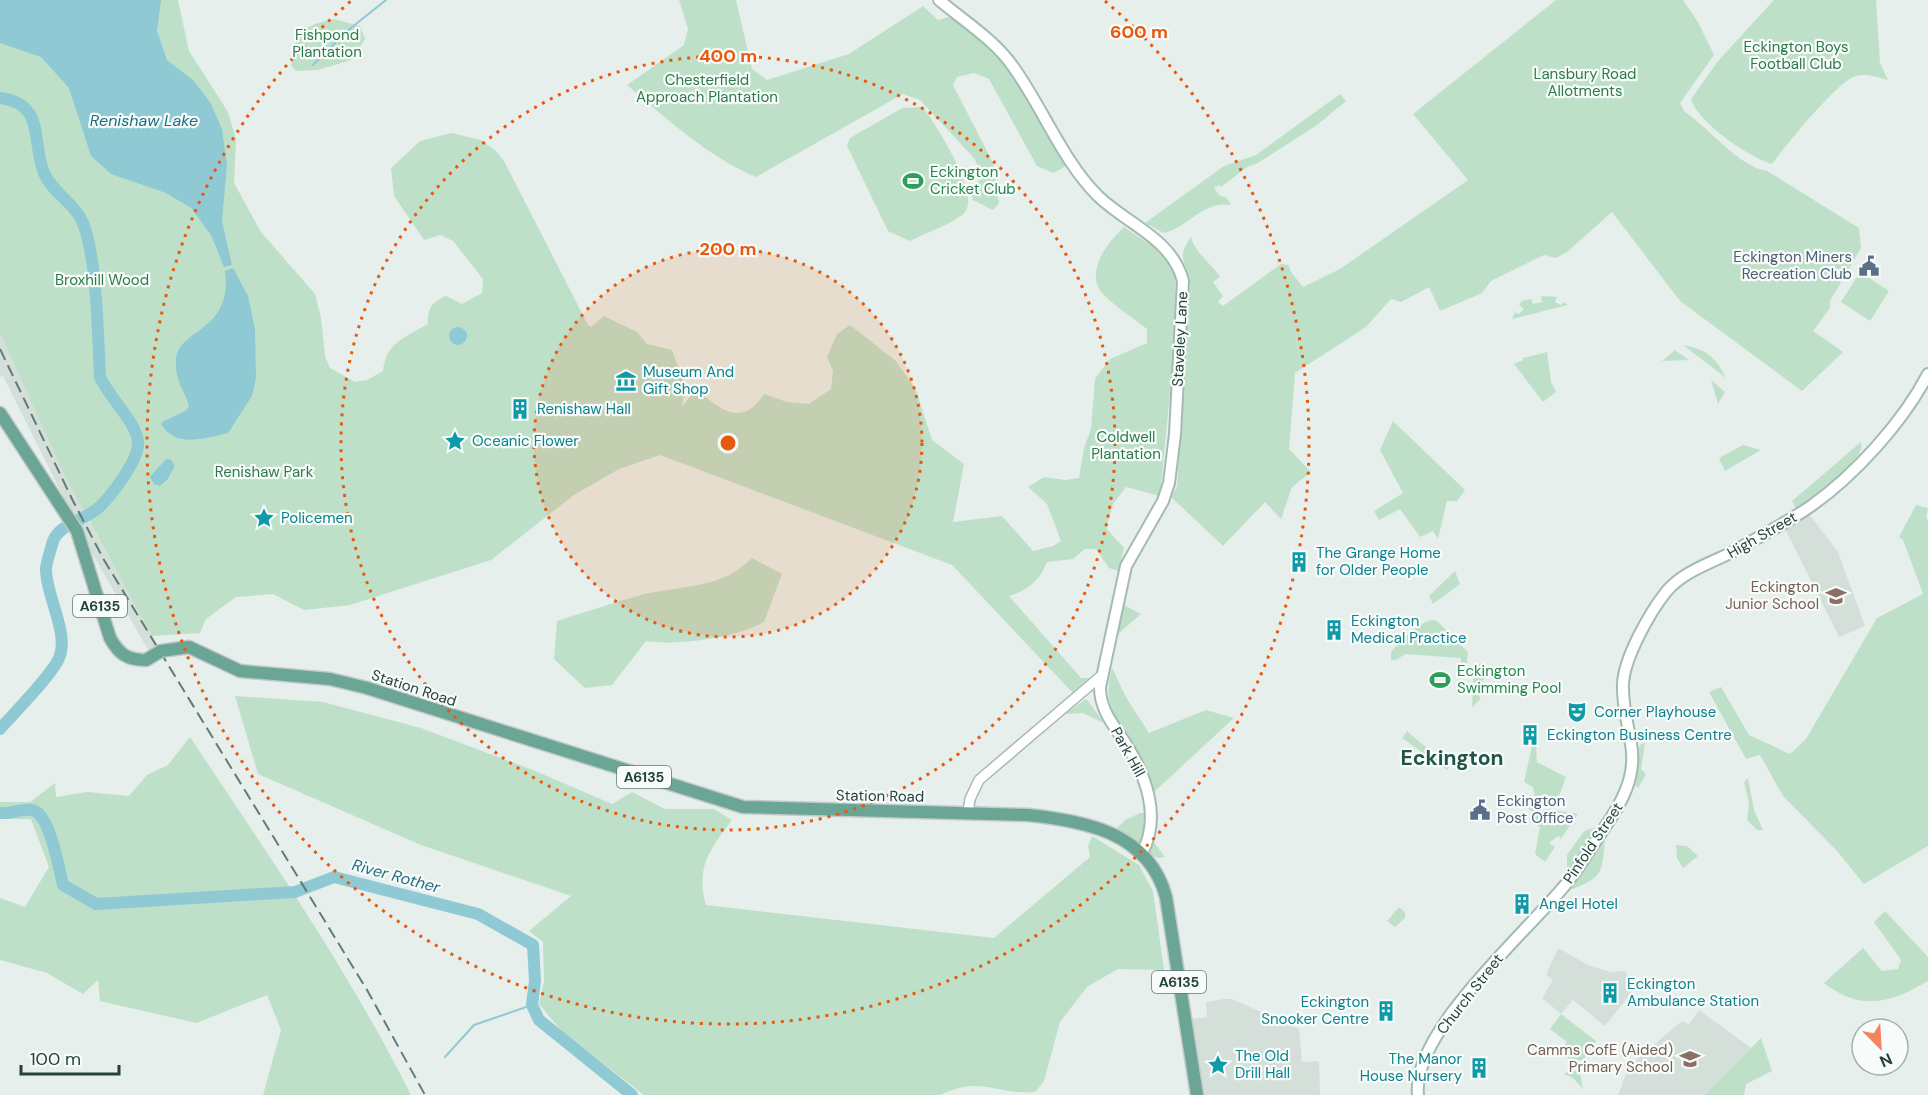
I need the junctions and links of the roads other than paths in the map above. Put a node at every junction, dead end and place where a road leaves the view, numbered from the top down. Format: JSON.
{"nodes":[{"id":1,"x":939,"y":0,"type":"edge"},
{"id":2,"x":1928,"y":374,"type":"edge"},
{"id":3,"x":0,"y":413,"type":"edge"},
{"id":4,"x":1108,"y":653,"type":"joint"},
{"id":5,"x":1101,"y":676,"type":"junction"},
{"id":6,"x":1623,"y":703,"type":"joint"},
{"id":7,"x":968,"y":812,"type":"junction"},
{"id":8,"x":1142,"y":853,"type":"junction"},
{"id":9,"x":1520,"y":932,"type":"joint"},
{"id":10,"x":1197,"y":1095,"type":"edge"},
{"id":11,"x":1418,"y":1095,"type":"edge"}],
"edges":[{"from":1,"to":4,"type":"main road","name":"Staveley Lane"},
{"from":2,"to":6,"type":"main road","name":"High Street"},
{"from":3,"to":7,"type":"main road","name":"Station Road","number":"A6135","bridge":true},
{"from":4,"to":5,"type":"main road","name":"Park Hill"},
{"from":5,"to":7,"type":"street"},
{"from":5,"to":8,"type":"main road","name":"Park Hill"},
{"from":6,"to":9,"type":"main road","name":"Pinfold Street"},
{"from":7,"to":8,"type":"main road","number":"A6135"},
{"from":8,"to":10,"type":"main road","number":"A6135"},
{"from":9,"to":11,"type":"main road","name":"Church Street"}]}
